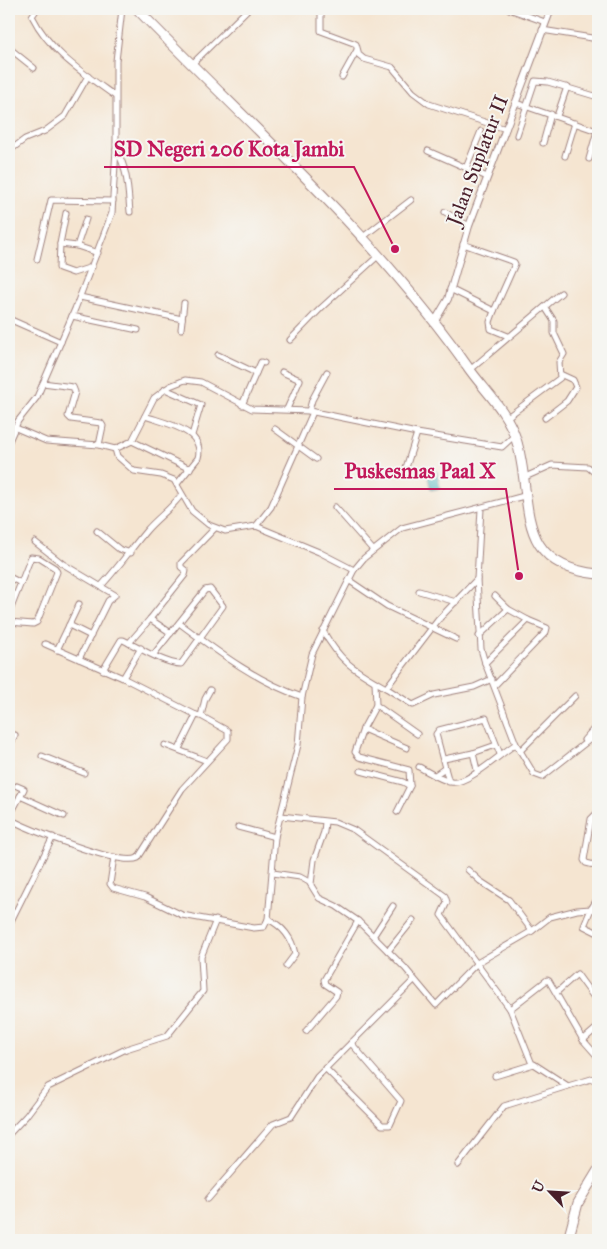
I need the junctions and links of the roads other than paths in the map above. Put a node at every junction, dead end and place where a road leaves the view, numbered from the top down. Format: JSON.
{"nodes":[{"id":1,"x":37,"y":9,"type":"edge"},
{"id":2,"x":122,"y":9,"type":"edge"},
{"id":3,"x":137,"y":9,"type":"edge"},
{"id":4,"x":248,"y":9,"type":"edge"},
{"id":5,"x":321,"y":9,"type":"edge"},
{"id":6,"x":509,"y":9,"type":"edge"},
{"id":7,"x":551,"y":9,"type":"edge"},
{"id":8,"x":545,"y":22,"type":"junction"},
{"id":9,"x":542,"y":30,"type":"junction"},
{"id":10,"x":598,"y":39,"type":"edge"},
{"id":11,"x":9,"y":48,"type":"edge"},
{"id":12,"x":357,"y":50,"type":"junction"},
{"id":13,"x":192,"y":64,"type":"junction"},
{"id":14,"x":34,"y":68,"type":"dead end"},
{"id":15,"x":88,"y":76,"type":"junction"},
{"id":16,"x":342,"y":77,"type":"dead end"},
{"id":17,"x":567,"y":87,"type":"junction"},
{"id":18,"x":116,"y":96,"type":"junction"},
{"id":19,"x":598,"y":97,"type":"edge"},
{"id":20,"x":516,"y":103,"type":"junction"},
{"id":21,"x":526,"y":107,"type":"junction"},
{"id":22,"x":551,"y":114,"type":"junction"},
{"id":23,"x":557,"y":116,"type":"junction"},
{"id":24,"x":575,"y":123,"type":"junction"},
{"id":25,"x":506,"y":129,"type":"junction"},
{"id":26,"x":481,"y":131,"type":"dead end"},
{"id":27,"x":517,"y":134,"type":"dead end"},
{"id":28,"x":542,"y":143,"type":"dead end"},
{"id":29,"x":116,"y":149,"type":"junction"},
{"id":30,"x":9,"y":151,"type":"edge"},
{"id":31,"x":428,"y":151,"type":"dead end"},
{"id":32,"x":564,"y":156,"type":"dead end"},
{"id":33,"x":589,"y":160,"type":"dead end"},
{"id":34,"x":466,"y":168,"type":"junction"},
{"id":35,"x":487,"y":177,"type":"junction"},
{"id":36,"x":411,"y":200,"type":"dead end"},
{"id":37,"x":113,"y":201,"type":"junction"},
{"id":38,"x":130,"y":212,"type":"dead end"},
{"id":39,"x":445,"y":212,"type":"dead end"},
{"id":40,"x":66,"y":213,"type":"dead end"},
{"id":41,"x":86,"y":219,"type":"dead end"},
{"id":42,"x":469,"y":226,"type":"junction"},
{"id":43,"x":363,"y":237,"type":"junction"},
{"id":44,"x":60,"y":244,"type":"junction"},
{"id":45,"x":463,"y":244,"type":"junction"},
{"id":46,"x":77,"y":246,"type":"junction"},
{"id":47,"x":98,"y":253,"type":"junction"},
{"id":48,"x":378,"y":256,"type":"junction"},
{"id":49,"x":37,"y":260,"type":"dead end"},
{"id":50,"x":92,"y":267,"type":"junction"},
{"id":51,"x":450,"y":289,"type":"junction"},
{"id":52,"x":560,"y":292,"type":"dead end"},
{"id":53,"x":80,"y":297,"type":"junction"},
{"id":54,"x":184,"y":303,"type":"dead end"},
{"id":55,"x":544,"y":307,"type":"junction"},
{"id":56,"x":494,"y":312,"type":"junction"},
{"id":57,"x":72,"y":316,"type":"junction"},
{"id":58,"x":9,"y":319,"type":"edge"},
{"id":59,"x":182,"y":319,"type":"junction"},
{"id":60,"x":435,"y":321,"type":"junction"},
{"id":61,"x":181,"y":329,"type":"dead end"},
{"id":62,"x":138,"y":330,"type":"dead end"},
{"id":63,"x":508,"y":336,"type":"junction"},
{"id":64,"x":290,"y":340,"type":"dead end"},
{"id":65,"x":61,"y":342,"type":"junction"},
{"id":66,"x":218,"y":355,"type":"dead end"},
{"id":67,"x":264,"y":363,"type":"dead end"},
{"id":68,"x":470,"y":370,"type":"junction"},
{"id":69,"x":282,"y":372,"type":"dead end"},
{"id":70,"x":327,"y":372,"type":"dead end"},
{"id":71,"x":256,"y":373,"type":"junction"},
{"id":72,"x":560,"y":374,"type":"junction"},
{"id":73,"x":44,"y":383,"type":"junction"},
{"id":74,"x":165,"y":389,"type":"junction"},
{"id":75,"x":242,"y":405,"type":"junction"},
{"id":76,"x":287,"y":409,"type":"junction"},
{"id":77,"x":311,"y":412,"type":"junction"},
{"id":78,"x":145,"y":416,"type":"junction"},
{"id":79,"x":506,"y":418,"type":"junction"},
{"id":80,"x":545,"y":418,"type":"dead end"},
{"id":81,"x":9,"y":424,"type":"edge"},
{"id":82,"x":16,"y":426,"type":"junction"},
{"id":83,"x":275,"y":428,"type":"dead end"},
{"id":84,"x":416,"y":433,"type":"junction"},
{"id":85,"x":192,"y":434,"type":"junction"},
{"id":86,"x":514,"y":435,"type":"junction"},
{"id":87,"x":9,"y":441,"type":"edge"},
{"id":88,"x":132,"y":441,"type":"junction"},
{"id":89,"x":298,"y":444,"type":"junction"},
{"id":90,"x":98,"y":445,"type":"junction"},
{"id":91,"x":115,"y":449,"type":"junction"},
{"id":92,"x":316,"y":459,"type":"dead end"},
{"id":93,"x":190,"y":469,"type":"junction"},
{"id":94,"x":594,"y":472,"type":"dead end"},
{"id":95,"x":404,"y":474,"type":"dead end"},
{"id":96,"x":523,"y":478,"type":"junction"},
{"id":97,"x":177,"y":484,"type":"junction"},
{"id":98,"x":181,"y":495,"type":"junction"},
{"id":99,"x":524,"y":496,"type":"junction"},
{"id":100,"x":335,"y":507,"type":"dead end"},
{"id":101,"x":481,"y":509,"type":"junction"},
{"id":102,"x":256,"y":526,"type":"junction"},
{"id":103,"x":215,"y":528,"type":"junction"},
{"id":104,"x":97,"y":532,"type":"dead end"},
{"id":105,"x":35,"y":542,"type":"dead end"},
{"id":106,"x":374,"y":550,"type":"junction"},
{"id":107,"x":131,"y":553,"type":"junction"},
{"id":108,"x":63,"y":564,"type":"junction"},
{"id":109,"x":57,"y":570,"type":"junction"},
{"id":110,"x":354,"y":570,"type":"junction"},
{"id":111,"x":598,"y":574,"type":"edge"},
{"id":112,"x":9,"y":577,"type":"edge"},
{"id":113,"x":477,"y":579,"type":"junction"},
{"id":114,"x":350,"y":581,"type":"junction"},
{"id":115,"x":21,"y":583,"type":"junction"},
{"id":116,"x":101,"y":586,"type":"junction"},
{"id":117,"x":419,"y":592,"type":"dead end"},
{"id":118,"x":495,"y":596,"type":"dead end"},
{"id":119,"x":456,"y":602,"type":"junction"},
{"id":120,"x":79,"y":604,"type":"dead end"},
{"id":121,"x":508,"y":609,"type":"junction"},
{"id":122,"x":9,"y":613,"type":"edge"},
{"id":123,"x":150,"y":619,"type":"junction"},
{"id":124,"x":528,"y":620,"type":"junction"},
{"id":125,"x":9,"y":622,"type":"edge"},
{"id":126,"x":180,"y":623,"type":"junction"},
{"id":127,"x":69,"y":625,"type":"junction"},
{"id":128,"x":433,"y":627,"type":"junction"},
{"id":129,"x":323,"y":631,"type":"junction"},
{"id":130,"x":171,"y":634,"type":"junction"},
{"id":131,"x":91,"y":636,"type":"junction"},
{"id":132,"x":479,"y":636,"type":"junction"},
{"id":133,"x":200,"y":638,"type":"junction"},
{"id":134,"x":456,"y":639,"type":"dead end"},
{"id":135,"x":129,"y":643,"type":"junction"},
{"id":136,"x":45,"y":644,"type":"dead end"},
{"id":137,"x":141,"y":648,"type":"junction"},
{"id":138,"x":57,"y":650,"type":"junction"},
{"id":139,"x":154,"y":654,"type":"junction"},
{"id":140,"x":79,"y":659,"type":"junction"},
{"id":141,"x":485,"y":662,"type":"junction"},
{"id":142,"x":102,"y":670,"type":"junction"},
{"id":143,"x":123,"y":678,"type":"junction"},
{"id":144,"x":375,"y":682,"type":"junction"},
{"id":145,"x":493,"y":682,"type":"junction"},
{"id":146,"x":386,"y":688,"type":"junction"},
{"id":147,"x":210,"y":690,"type":"dead end"},
{"id":148,"x":575,"y":696,"type":"dead end"},
{"id":149,"x":302,"y":697,"type":"junction"},
{"id":150,"x":376,"y":705,"type":"junction"},
{"id":151,"x":199,"y":715,"type":"junction"},
{"id":152,"x":598,"y":724,"type":"edge"},
{"id":153,"x":363,"y":729,"type":"junction"},
{"id":154,"x":598,"y":733,"type":"edge"},
{"id":155,"x":418,"y":734,"type":"dead end"},
{"id":156,"x":15,"y":735,"type":"dead end"},
{"id":157,"x":516,"y":744,"type":"junction"},
{"id":158,"x":165,"y":745,"type":"dead end"},
{"id":159,"x":496,"y":745,"type":"junction"},
{"id":160,"x":580,"y":745,"type":"junction"},
{"id":161,"x":9,"y":747,"type":"edge"},
{"id":162,"x":407,"y":748,"type":"dead end"},
{"id":163,"x":179,"y":749,"type":"junction"},
{"id":164,"x":520,"y":751,"type":"junction"},
{"id":165,"x":473,"y":753,"type":"junction"},
{"id":166,"x":500,"y":754,"type":"junction"},
{"id":167,"x":42,"y":756,"type":"dead end"},
{"id":168,"x":444,"y":759,"type":"junction"},
{"id":169,"x":207,"y":761,"type":"junction"},
{"id":170,"x":419,"y":767,"type":"dead end"},
{"id":171,"x":445,"y":768,"type":"junction"},
{"id":172,"x":478,"y":770,"type":"junction"},
{"id":173,"x":361,"y":771,"type":"dead end"},
{"id":174,"x":84,"y":773,"type":"dead end"},
{"id":175,"x":435,"y":775,"type":"junction"},
{"id":176,"x":450,"y":782,"type":"junction"},
{"id":177,"x":17,"y":786,"type":"dead end"},
{"id":178,"x":410,"y":786,"type":"junction"},
{"id":179,"x":20,"y":796,"type":"junction"},
{"id":180,"x":396,"y":812,"type":"dead end"},
{"id":181,"x":598,"y":812,"type":"edge"},
{"id":182,"x":64,"y":816,"type":"dead end"},
{"id":183,"x":281,"y":816,"type":"junction"},
{"id":184,"x":9,"y":818,"type":"edge"},
{"id":185,"x":325,"y":822,"type":"junction"},
{"id":186,"x":238,"y":827,"type":"dead end"},
{"id":187,"x":275,"y":836,"type":"junction"},
{"id":188,"x":53,"y":837,"type":"junction"},
{"id":189,"x":114,"y":858,"type":"junction"},
{"id":190,"x":598,"y":866,"type":"edge"},
{"id":191,"x":468,"y":870,"type":"dead end"},
{"id":192,"x":273,"y":873,"type":"junction"},
{"id":193,"x":311,"y":884,"type":"junction"},
{"id":194,"x":598,"y":898,"type":"edge"},
{"id":195,"x":394,"y":906,"type":"dead end"},
{"id":196,"x":591,"y":909,"type":"junction"},
{"id":197,"x":268,"y":919,"type":"junction"},
{"id":198,"x":216,"y":920,"type":"junction"},
{"id":199,"x":413,"y":920,"type":"dead end"},
{"id":200,"x":358,"y":921,"type":"junction"},
{"id":201,"x":9,"y":925,"type":"edge"},
{"id":202,"x":532,"y":931,"type":"junction"},
{"id":203,"x":598,"y":933,"type":"edge"},
{"id":204,"x":374,"y":935,"type":"junction"},
{"id":205,"x":388,"y":951,"type":"junction"},
{"id":206,"x":477,"y":963,"type":"junction"},
{"id":207,"x":286,"y":966,"type":"dead end"},
{"id":208,"x":414,"y":980,"type":"junction"},
{"id":209,"x":557,"y":992,"type":"junction"},
{"id":210,"x":598,"y":1003,"type":"edge"},
{"id":211,"x":510,"y":1010,"type":"junction"},
{"id":212,"x":598,"y":1027,"type":"edge"},
{"id":213,"x":306,"y":1031,"type":"dead end"},
{"id":214,"x":583,"y":1040,"type":"junction"},
{"id":215,"x":351,"y":1043,"type":"junction"},
{"id":216,"x":598,"y":1056,"type":"edge"},
{"id":217,"x":532,"y":1064,"type":"junction"},
{"id":218,"x":325,"y":1068,"type":"junction"},
{"id":219,"x":495,"y":1076,"type":"dead end"},
{"id":220,"x":598,"y":1077,"type":"edge"},
{"id":221,"x":568,"y":1086,"type":"junction"},
{"id":222,"x":9,"y":1134,"type":"edge"},
{"id":223,"x":458,"y":1165,"type":"dead end"},
{"id":224,"x":598,"y":1170,"type":"edge"},
{"id":225,"x":208,"y":1199,"type":"dead end"},
{"id":226,"x":568,"y":1240,"type":"edge"}],
"edges":[{"from":1,"to":15,"type":"street"},
{"from":2,"to":18,"type":"street"},
{"from":3,"to":13,"type":"highway"},
{"from":4,"to":13,"type":"street"},
{"from":5,"to":12,"type":"street"},
{"from":6,"to":8,"type":"street"},
{"from":7,"to":8,"type":"street","name":"Jalan Suplatur II"},
{"from":8,"to":9,"type":"street","name":"Jalan Suplatur II"},
{"from":9,"to":10,"type":"street"},
{"from":9,"to":20,"type":"street","name":"Jalan Suplatur II"},
{"from":11,"to":14,"type":"street"},
{"from":12,"to":16,"type":"street"},
{"from":12,"to":25,"type":"street"},
{"from":13,"to":43,"type":"highway"},
{"from":15,"to":18,"type":"street"},
{"from":15,"to":30,"type":"street"},
{"from":17,"to":19,"type":"street"},
{"from":17,"to":21,"type":"street"},
{"from":17,"to":23,"type":"street"},
{"from":18,"to":29,"type":"street"},
{"from":20,"to":21,"type":"street"},
{"from":20,"to":25,"type":"street","name":"Jalan Suplatur II"},
{"from":21,"to":22,"type":"street"},
{"from":21,"to":27,"type":"street"},
{"from":22,"to":23,"type":"street"},
{"from":22,"to":28,"type":"street"},
{"from":23,"to":24,"type":"street"},
{"from":24,"to":32,"type":"street"},
{"from":24,"to":33,"type":"street"},
{"from":25,"to":35,"type":"street","name":"Jalan Suplatur II"},
{"from":26,"to":34,"type":"street"},
{"from":29,"to":37,"type":"street"},
{"from":29,"to":38,"type":"street"},
{"from":31,"to":34,"type":"street"},
{"from":34,"to":35,"type":"street"},
{"from":35,"to":42,"type":"street","name":"Jalan Suplatur II"},
{"from":36,"to":43,"type":"street"},
{"from":37,"to":47,"type":"street"},
{"from":37,"to":49,"type":"street"},
{"from":39,"to":42,"type":"street"},
{"from":40,"to":44,"type":"street"},
{"from":41,"to":46,"type":"street"},
{"from":42,"to":45,"type":"street","name":"Jalan Suplatur II"},
{"from":43,"to":48,"type":"highway"},
{"from":44,"to":46,"type":"street"},
{"from":44,"to":50,"type":"street"},
{"from":45,"to":51,"type":"street","name":"Jalan Suplatur II"},
{"from":45,"to":56,"type":"street"},
{"from":46,"to":47,"type":"street"},
{"from":47,"to":50,"type":"street"},
{"from":48,"to":60,"type":"highway"},
{"from":48,"to":64,"type":"street"},
{"from":50,"to":53,"type":"street"},
{"from":51,"to":56,"type":"street"},
{"from":51,"to":60,"type":"street","name":"Jalan Suplatur II"},
{"from":52,"to":55,"type":"street"},
{"from":53,"to":57,"type":"street"},
{"from":53,"to":59,"type":"street"},
{"from":54,"to":59,"type":"street"},
{"from":55,"to":63,"type":"street"},
{"from":55,"to":72,"type":"street"},
{"from":56,"to":63,"type":"street"},
{"from":57,"to":62,"type":"street"},
{"from":57,"to":65,"type":"street"},
{"from":58,"to":65,"type":"street"},
{"from":59,"to":61,"type":"street"},
{"from":60,"to":68,"type":"highway"},
{"from":63,"to":68,"type":"street"},
{"from":65,"to":73,"type":"street"},
{"from":66,"to":71,"type":"street"},
{"from":67,"to":71,"type":"street"},
{"from":68,"to":79,"type":"highway"},
{"from":69,"to":76,"type":"street"},
{"from":70,"to":77,"type":"street"},
{"from":71,"to":75,"type":"street"},
{"from":72,"to":79,"type":"street"},
{"from":72,"to":80,"type":"street"},
{"from":73,"to":82,"type":"street"},
{"from":73,"to":90,"type":"street"},
{"from":74,"to":75,"type":"street"},
{"from":74,"to":78,"type":"street"},
{"from":74,"to":85,"type":"street"},
{"from":75,"to":76,"type":"street"},
{"from":76,"to":77,"type":"street"},
{"from":77,"to":84,"type":"street"},
{"from":77,"to":89,"type":"street"},
{"from":78,"to":85,"type":"street"},
{"from":78,"to":88,"type":"street"},
{"from":79,"to":86,"type":"highway"},
{"from":81,"to":82,"type":"street"},
{"from":82,"to":87,"type":"street"},
{"from":82,"to":90,"type":"street"},
{"from":83,"to":89,"type":"street"},
{"from":84,"to":86,"type":"street"},
{"from":84,"to":95,"type":"street"},
{"from":85,"to":93,"type":"street"},
{"from":86,"to":96,"type":"highway"},
{"from":88,"to":91,"type":"street"},
{"from":88,"to":93,"type":"street"},
{"from":89,"to":92,"type":"street"},
{"from":89,"to":102,"type":"street"},
{"from":90,"to":91,"type":"street"},
{"from":91,"to":97,"type":"street"},
{"from":93,"to":97,"type":"street"},
{"from":94,"to":96,"type":"street"},
{"from":96,"to":99,"type":"highway"},
{"from":97,"to":98,"type":"street"},
{"from":98,"to":103,"type":"street"},
{"from":98,"to":107,"type":"street"},
{"from":99,"to":101,"type":"street"},
{"from":99,"to":111,"type":"highway"},
{"from":100,"to":106,"type":"street"},
{"from":101,"to":106,"type":"street"},
{"from":101,"to":113,"type":"street"},
{"from":102,"to":103,"type":"street"},
{"from":102,"to":110,"type":"street"},
{"from":103,"to":123,"type":"street"},
{"from":104,"to":107,"type":"street"},
{"from":105,"to":108,"type":"street"},
{"from":106,"to":110,"type":"street"},
{"from":107,"to":116,"type":"street"},
{"from":108,"to":109,"type":"street"},
{"from":108,"to":116,"type":"street"},
{"from":109,"to":115,"type":"street"},
{"from":109,"to":125,"type":"street"},
{"from":110,"to":114,"type":"street"},
{"from":112,"to":115,"type":"street"},
{"from":113,"to":119,"type":"street"},
{"from":113,"to":132,"type":"street"},
{"from":114,"to":128,"type":"street"},
{"from":114,"to":129,"type":"street"},
{"from":115,"to":122,"type":"street"},
{"from":116,"to":131,"type":"street"},
{"from":117,"to":119,"type":"street"},
{"from":118,"to":121,"type":"street"},
{"from":119,"to":128,"type":"street"},
{"from":120,"to":127,"type":"street"},
{"from":121,"to":124,"type":"street"},
{"from":121,"to":132,"type":"street"},
{"from":123,"to":130,"type":"street"},
{"from":123,"to":135,"type":"street"},
{"from":124,"to":141,"type":"street"},
{"from":124,"to":145,"type":"street"},
{"from":126,"to":130,"type":"street"},
{"from":126,"to":133,"type":"street"},
{"from":126,"to":133,"type":"street"},
{"from":127,"to":131,"type":"street"},
{"from":127,"to":138,"type":"street"},
{"from":128,"to":134,"type":"street"},
{"from":128,"to":146,"type":"street"},
{"from":129,"to":144,"type":"street"},
{"from":129,"to":149,"type":"street"},
{"from":130,"to":139,"type":"street"},
{"from":131,"to":140,"type":"street"},
{"from":132,"to":141,"type":"street"},
{"from":133,"to":139,"type":"street"},
{"from":133,"to":149,"type":"street"},
{"from":135,"to":137,"type":"street"},
{"from":135,"to":142,"type":"street"},
{"from":136,"to":138,"type":"street"},
{"from":137,"to":139,"type":"street"},
{"from":137,"to":143,"type":"street"},
{"from":138,"to":140,"type":"street"},
{"from":140,"to":142,"type":"street"},
{"from":141,"to":145,"type":"street"},
{"from":142,"to":143,"type":"street"},
{"from":143,"to":151,"type":"street"},
{"from":144,"to":146,"type":"street"},
{"from":144,"to":150,"type":"street"},
{"from":145,"to":146,"type":"street"},
{"from":145,"to":157,"type":"street"},
{"from":147,"to":151,"type":"street"},
{"from":148,"to":164,"type":"street"},
{"from":149,"to":183,"type":"street"},
{"from":150,"to":153,"type":"street"},
{"from":150,"to":155,"type":"street"},
{"from":151,"to":163,"type":"street"},
{"from":151,"to":169,"type":"street"},
{"from":152,"to":160,"type":"street"},
{"from":153,"to":162,"type":"street"},
{"from":153,"to":178,"type":"street"},
{"from":154,"to":160,"type":"street"},
{"from":156,"to":161,"type":"street"},
{"from":157,"to":164,"type":"street"},
{"from":157,"to":166,"type":"street"},
{"from":158,"to":163,"type":"street"},
{"from":159,"to":165,"type":"street"},
{"from":159,"to":166,"type":"street"},
{"from":159,"to":168,"type":"street"},
{"from":160,"to":164,"type":"street"},
{"from":163,"to":169,"type":"street"},
{"from":165,"to":168,"type":"street"},
{"from":165,"to":172,"type":"street"},
{"from":166,"to":172,"type":"street"},
{"from":167,"to":174,"type":"street"},
{"from":168,"to":171,"type":"street"},
{"from":169,"to":189,"type":"street"},
{"from":170,"to":175,"type":"street"},
{"from":171,"to":175,"type":"street"},
{"from":171,"to":176,"type":"street"},
{"from":172,"to":176,"type":"street"},
{"from":173,"to":178,"type":"street"},
{"from":175,"to":176,"type":"street"},
{"from":177,"to":179,"type":"street"},
{"from":178,"to":180,"type":"street"},
{"from":179,"to":182,"type":"street"},
{"from":179,"to":184,"type":"street"},
{"from":181,"to":190,"type":"street"},
{"from":183,"to":185,"type":"street"},
{"from":183,"to":187,"type":"street"},
{"from":184,"to":188,"type":"street"},
{"from":185,"to":193,"type":"street"},
{"from":185,"to":206,"type":"street"},
{"from":186,"to":187,"type":"street"},
{"from":187,"to":192,"type":"street"},
{"from":188,"to":189,"type":"street"},
{"from":188,"to":201,"type":"street"},
{"from":189,"to":198,"type":"street"},
{"from":191,"to":202,"type":"street"},
{"from":192,"to":193,"type":"street"},
{"from":192,"to":197,"type":"street"},
{"from":193,"to":200,"type":"street"},
{"from":194,"to":196,"type":"street"},
{"from":195,"to":204,"type":"street"},
{"from":196,"to":202,"type":"street"},
{"from":196,"to":203,"type":"street"},
{"from":197,"to":198,"type":"street"},
{"from":197,"to":207,"type":"street"},
{"from":198,"to":222,"type":"street"},
{"from":199,"to":205,"type":"street"},
{"from":200,"to":204,"type":"street"},
{"from":200,"to":213,"type":"street"},
{"from":202,"to":206,"type":"street"},
{"from":204,"to":205,"type":"street"},
{"from":205,"to":208,"type":"street"},
{"from":206,"to":208,"type":"street"},
{"from":206,"to":211,"type":"street"},
{"from":208,"to":215,"type":"street"},
{"from":209,"to":210,"type":"street"},
{"from":209,"to":211,"type":"street"},
{"from":209,"to":214,"type":"street"},
{"from":211,"to":217,"type":"street"},
{"from":212,"to":214,"type":"street"},
{"from":214,"to":216,"type":"street"},
{"from":215,"to":218,"type":"street"},
{"from":215,"to":218,"type":"street"},
{"from":217,"to":219,"type":"street"},
{"from":217,"to":221,"type":"street"},
{"from":218,"to":225,"type":"street"},
{"from":220,"to":221,"type":"street"},
{"from":221,"to":223,"type":"street"},
{"from":224,"to":226,"type":"highway"}]}
